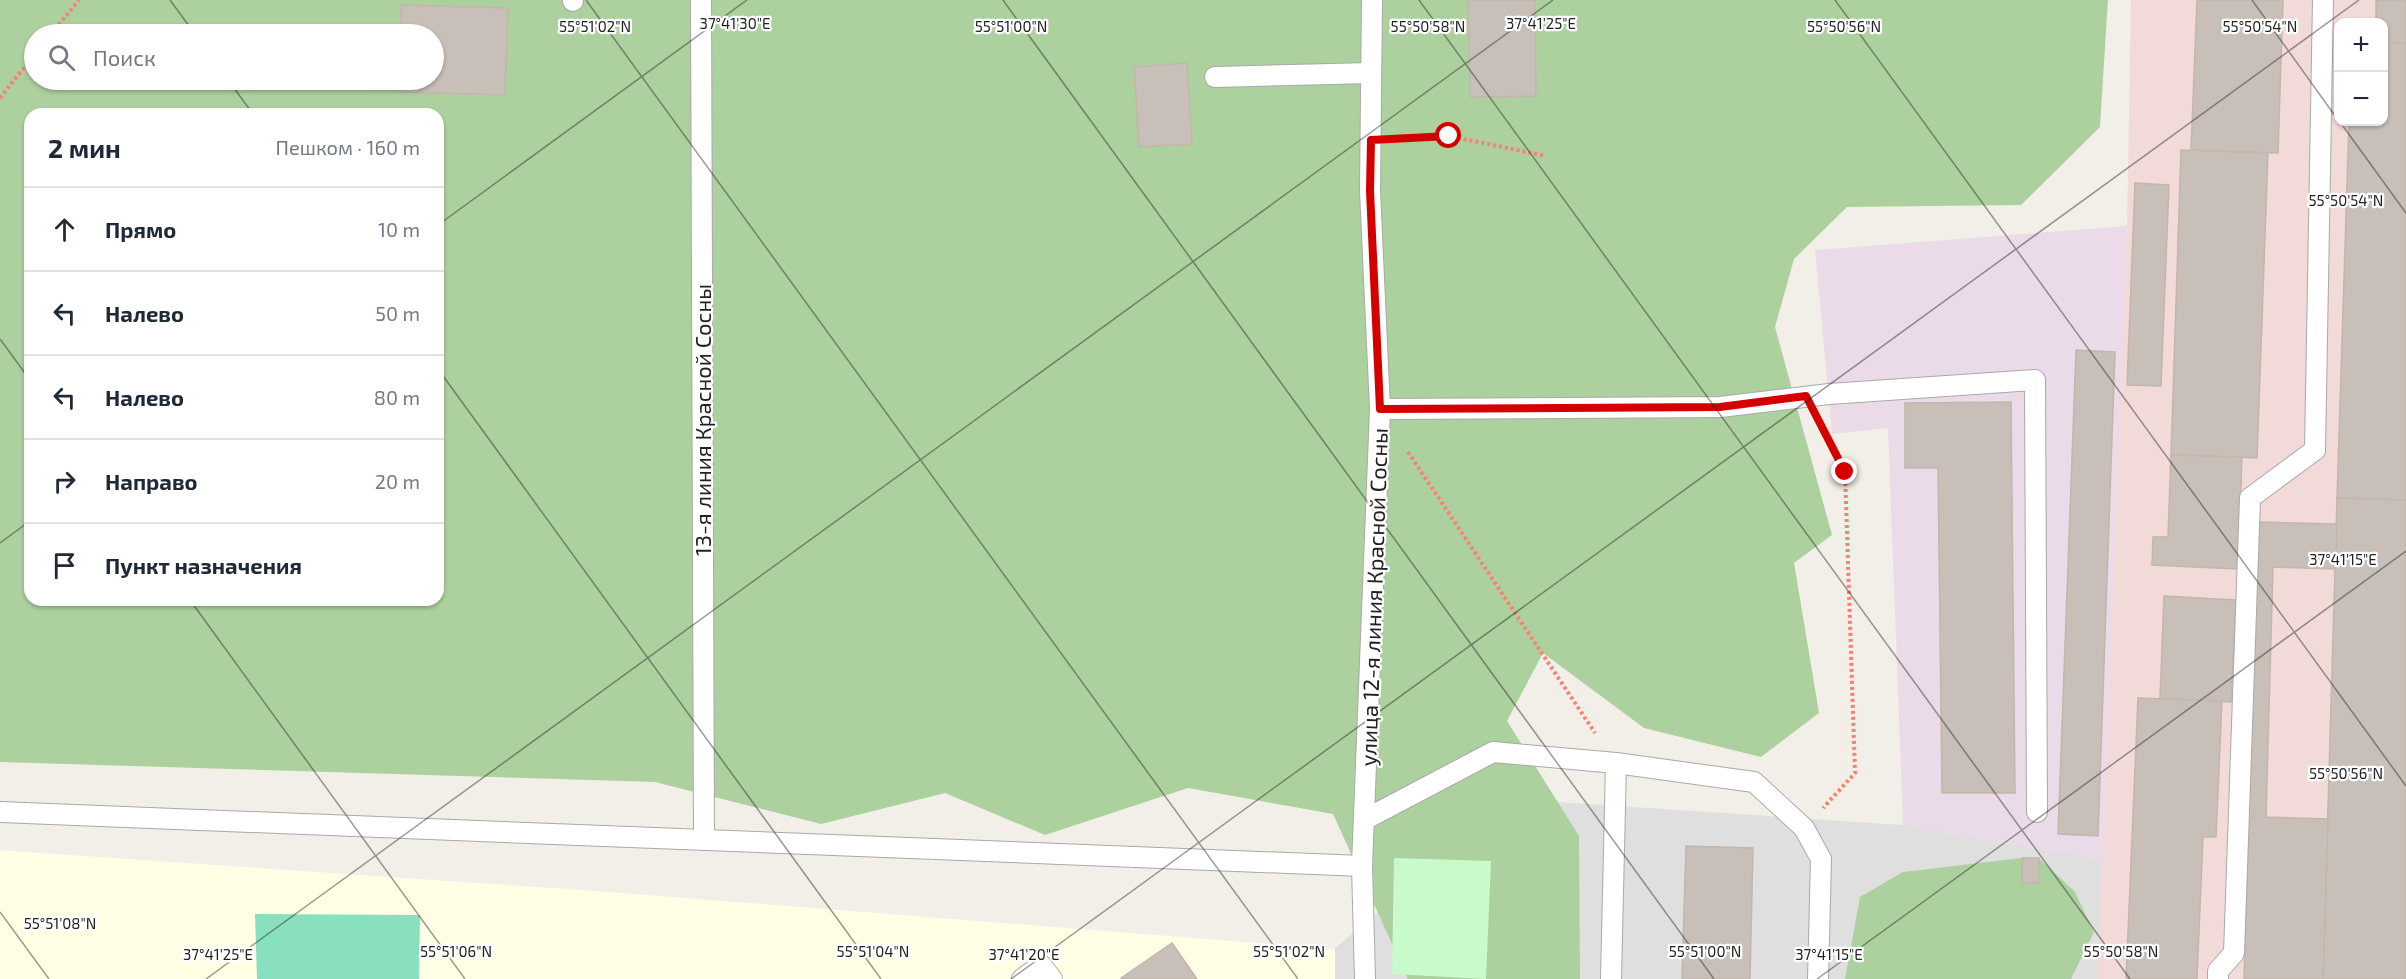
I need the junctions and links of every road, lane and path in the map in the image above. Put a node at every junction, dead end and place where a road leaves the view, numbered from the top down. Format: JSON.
{"nodes":[{"id":1,"x":79,"y":0,"type":"edge"},
{"id":2,"x":701,"y":0,"type":"edge"},
{"id":3,"x":1372,"y":0,"type":"edge"},
{"id":4,"x":2324,"y":0,"type":"edge"},
{"id":5,"x":59,"y":24,"type":"edge"},
{"id":6,"x":24,"y":68,"type":"edge"},
{"id":7,"x":1371,"y":73,"type":"junction"},
{"id":8,"x":1215,"y":77,"type":"dead end"},
{"id":9,"x":0,"y":98,"type":"edge"},
{"id":10,"x":1371,"y":140,"type":"junction"},
{"id":11,"x":1546,"y":156,"type":"dead end"},
{"id":12,"x":1806,"y":396,"type":"junction"},
{"id":13,"x":1380,"y":409,"type":"junction"},
{"id":14,"x":1406,"y":448,"type":"dead end"},
{"id":15,"x":1616,"y":763,"type":"junction"},
{"id":16,"x":0,"y":812,"type":"edge"},
{"id":17,"x":2037,"y":812,"type":"dead end"},
{"id":18,"x":1364,"y":820,"type":"junction"},
{"id":19,"x":1804,"y":828,"type":"junction"},
{"id":20,"x":704,"y":840,"type":"junction"},
{"id":21,"x":1362,"y":866,"type":"junction"},
{"id":22,"x":1022,"y":979,"type":"edge"},
{"id":23,"x":1052,"y":979,"type":"edge"},
{"id":24,"x":1365,"y":979,"type":"edge"},
{"id":25,"x":1611,"y":979,"type":"edge"},
{"id":26,"x":1818,"y":979,"type":"edge"},
{"id":27,"x":2218,"y":979,"type":"edge"}],
"edges":[{"from":1,"to":5,"type":"path"},
{"from":2,"to":20,"type":"lane","name":"13-я линия Красной Сосны"},
{"from":3,"to":7,"type":"lane","name":"улица 12-я линия Красной Сосны"},
{"from":4,"to":27,"type":"lane"},
{"from":6,"to":9,"type":"path"},
{"from":7,"to":8,"type":"lane"},
{"from":7,"to":10,"type":"lane","name":"улица 12-я линия Красной Сосны"},
{"from":10,"to":11,"type":"path"},
{"from":10,"to":13,"type":"lane","name":"улица 12-я линия Красной Сосны"},
{"from":12,"to":13,"type":"lane"},
{"from":12,"to":17,"type":"lane"},
{"from":12,"to":19,"type":"path"},
{"from":13,"to":18,"type":"lane","name":"улица 12-я линия Красной Сосны"},
{"from":14,"to":15,"type":"path"},
{"from":15,"to":18,"type":"lane"},
{"from":15,"to":19,"type":"lane"},
{"from":15,"to":25,"type":"lane"},
{"from":16,"to":20,"type":"lane"},
{"from":18,"to":21,"type":"lane","name":"улица 12-я линия Красной Сосны"},
{"from":19,"to":26,"type":"lane"},
{"from":20,"to":21,"type":"lane"},
{"from":21,"to":24,"type":"lane","name":"улица 12-я линия Красной Сосны"},
{"from":22,"to":23,"type":"lane"}]}
